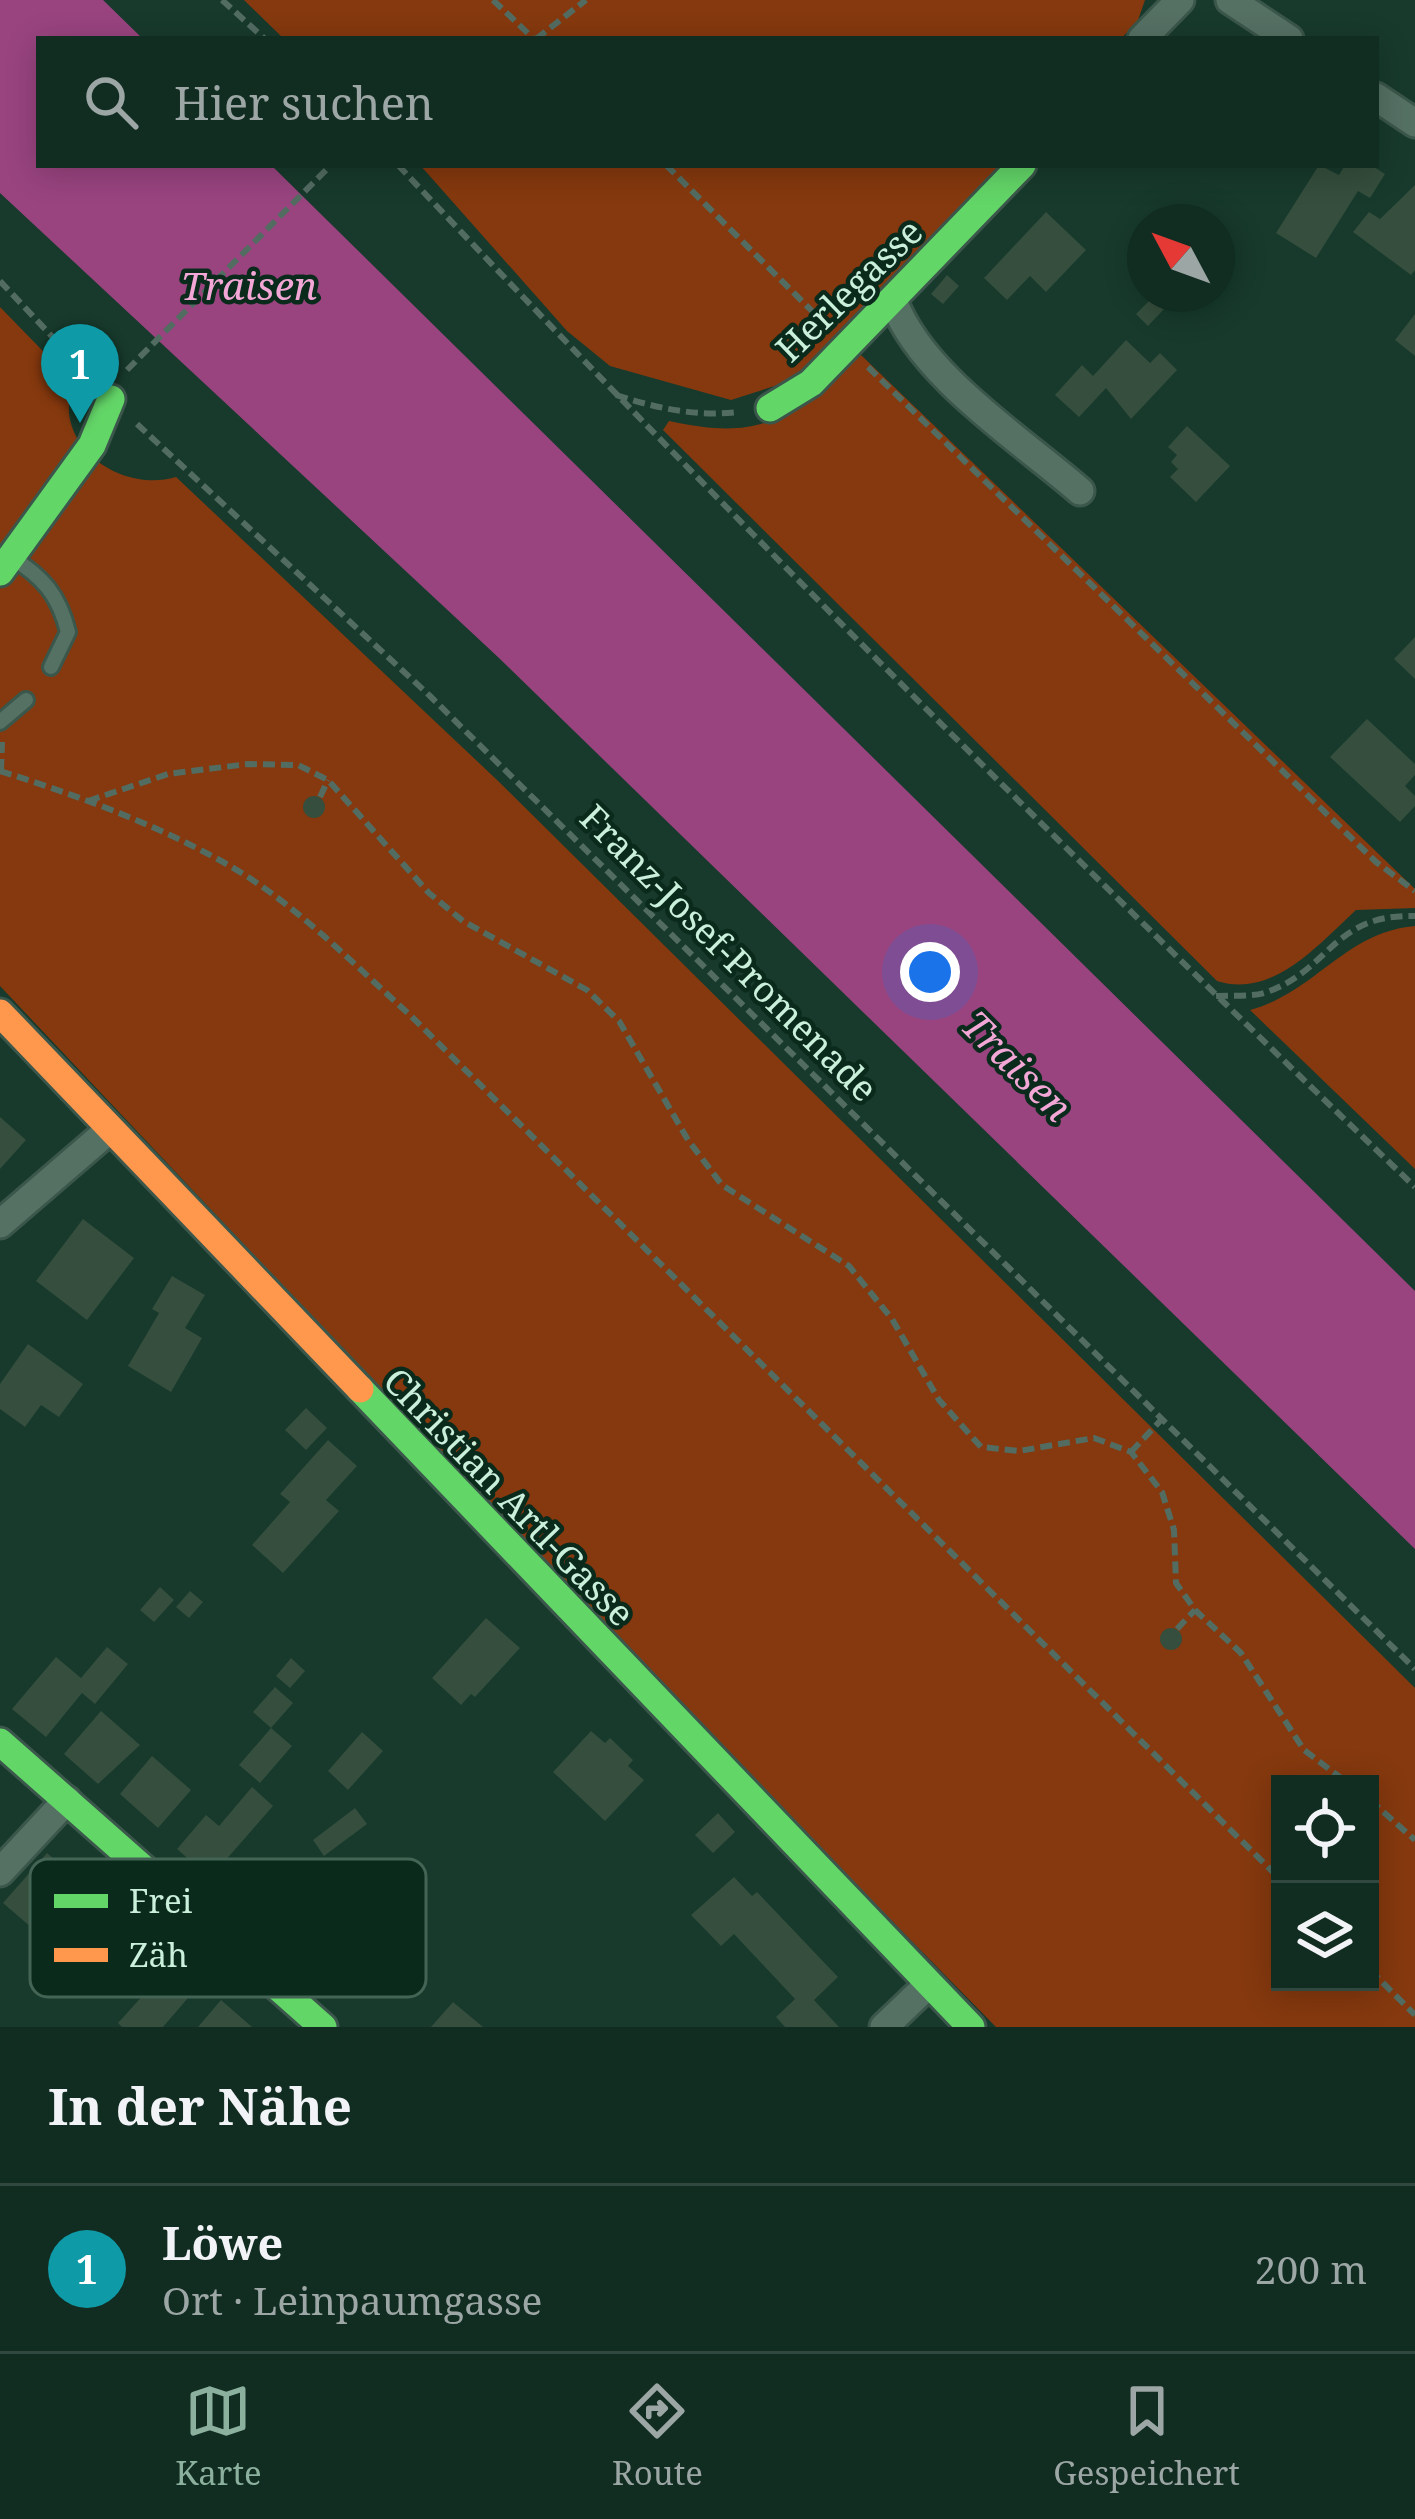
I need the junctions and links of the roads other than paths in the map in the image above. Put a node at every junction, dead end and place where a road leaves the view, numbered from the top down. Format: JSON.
{"nodes":[{"id":1,"x":1180,"y":0,"type":"edge"},
{"id":2,"x":1230,"y":0,"type":"edge"},
{"id":3,"x":1145,"y":36,"type":"edge"},
{"id":4,"x":1284,"y":36,"type":"edge"},
{"id":5,"x":1379,"y":99,"type":"edge"},
{"id":6,"x":1415,"y":123,"type":"edge"},
{"id":7,"x":1019,"y":168,"type":"edge"},
{"id":8,"x":893,"y":300,"type":"junction"},
{"id":9,"x":116,"y":388,"type":"road end"},
{"id":10,"x":770,"y":408,"type":"road end"},
{"id":11,"x":1080,"y":491,"type":"dead end"},
{"id":12,"x":5,"y":565,"type":"edge"},
{"id":13,"x":51,"y":667,"type":"dead end"},
{"id":14,"x":26,"y":700,"type":"dead end"},
{"id":15,"x":0,"y":722,"type":"edge"},
{"id":16,"x":0,"y":1013,"type":"edge"},
{"id":17,"x":108,"y":1131,"type":"junction"},
{"id":18,"x":0,"y":1224,"type":"edge"},
{"id":19,"x":0,"y":1742,"type":"edge"},
{"id":20,"x":67,"y":1800,"type":"junction"},
{"id":21,"x":134,"y":1859,"type":"edge"},
{"id":22,"x":0,"y":1872,"type":"edge"},
{"id":23,"x":928,"y":1984,"type":"junction"},
{"id":24,"x":289,"y":1997,"type":"edge"},
{"id":25,"x":323,"y":2027,"type":"edge"},
{"id":26,"x":884,"y":2027,"type":"edge"},
{"id":27,"x":971,"y":2027,"type":"edge"}],
"edges":[{"from":1,"to":3,"type":"street"},
{"from":2,"to":4,"type":"street"},
{"from":5,"to":6,"type":"street"},
{"from":7,"to":8,"type":"street","name":"Herlegasse"},
{"from":8,"to":10,"type":"street","name":"Herlegasse"},
{"from":8,"to":11,"type":"street"},
{"from":9,"to":12,"type":"street"},
{"from":12,"to":13,"type":"lane"},
{"from":14,"to":15,"type":"lane"},
{"from":16,"to":17,"type":"street","name":"Christian Artl-Gasse"},
{"from":17,"to":18,"type":"street"},
{"from":17,"to":23,"type":"street","name":"Christian Artl-Gasse"},
{"from":19,"to":20,"type":"street"},
{"from":20,"to":21,"type":"street"},
{"from":20,"to":22,"type":"street"},
{"from":23,"to":26,"type":"street"},
{"from":23,"to":27,"type":"street","name":"Christian Artl-Gasse"},
{"from":24,"to":25,"type":"street"}]}
